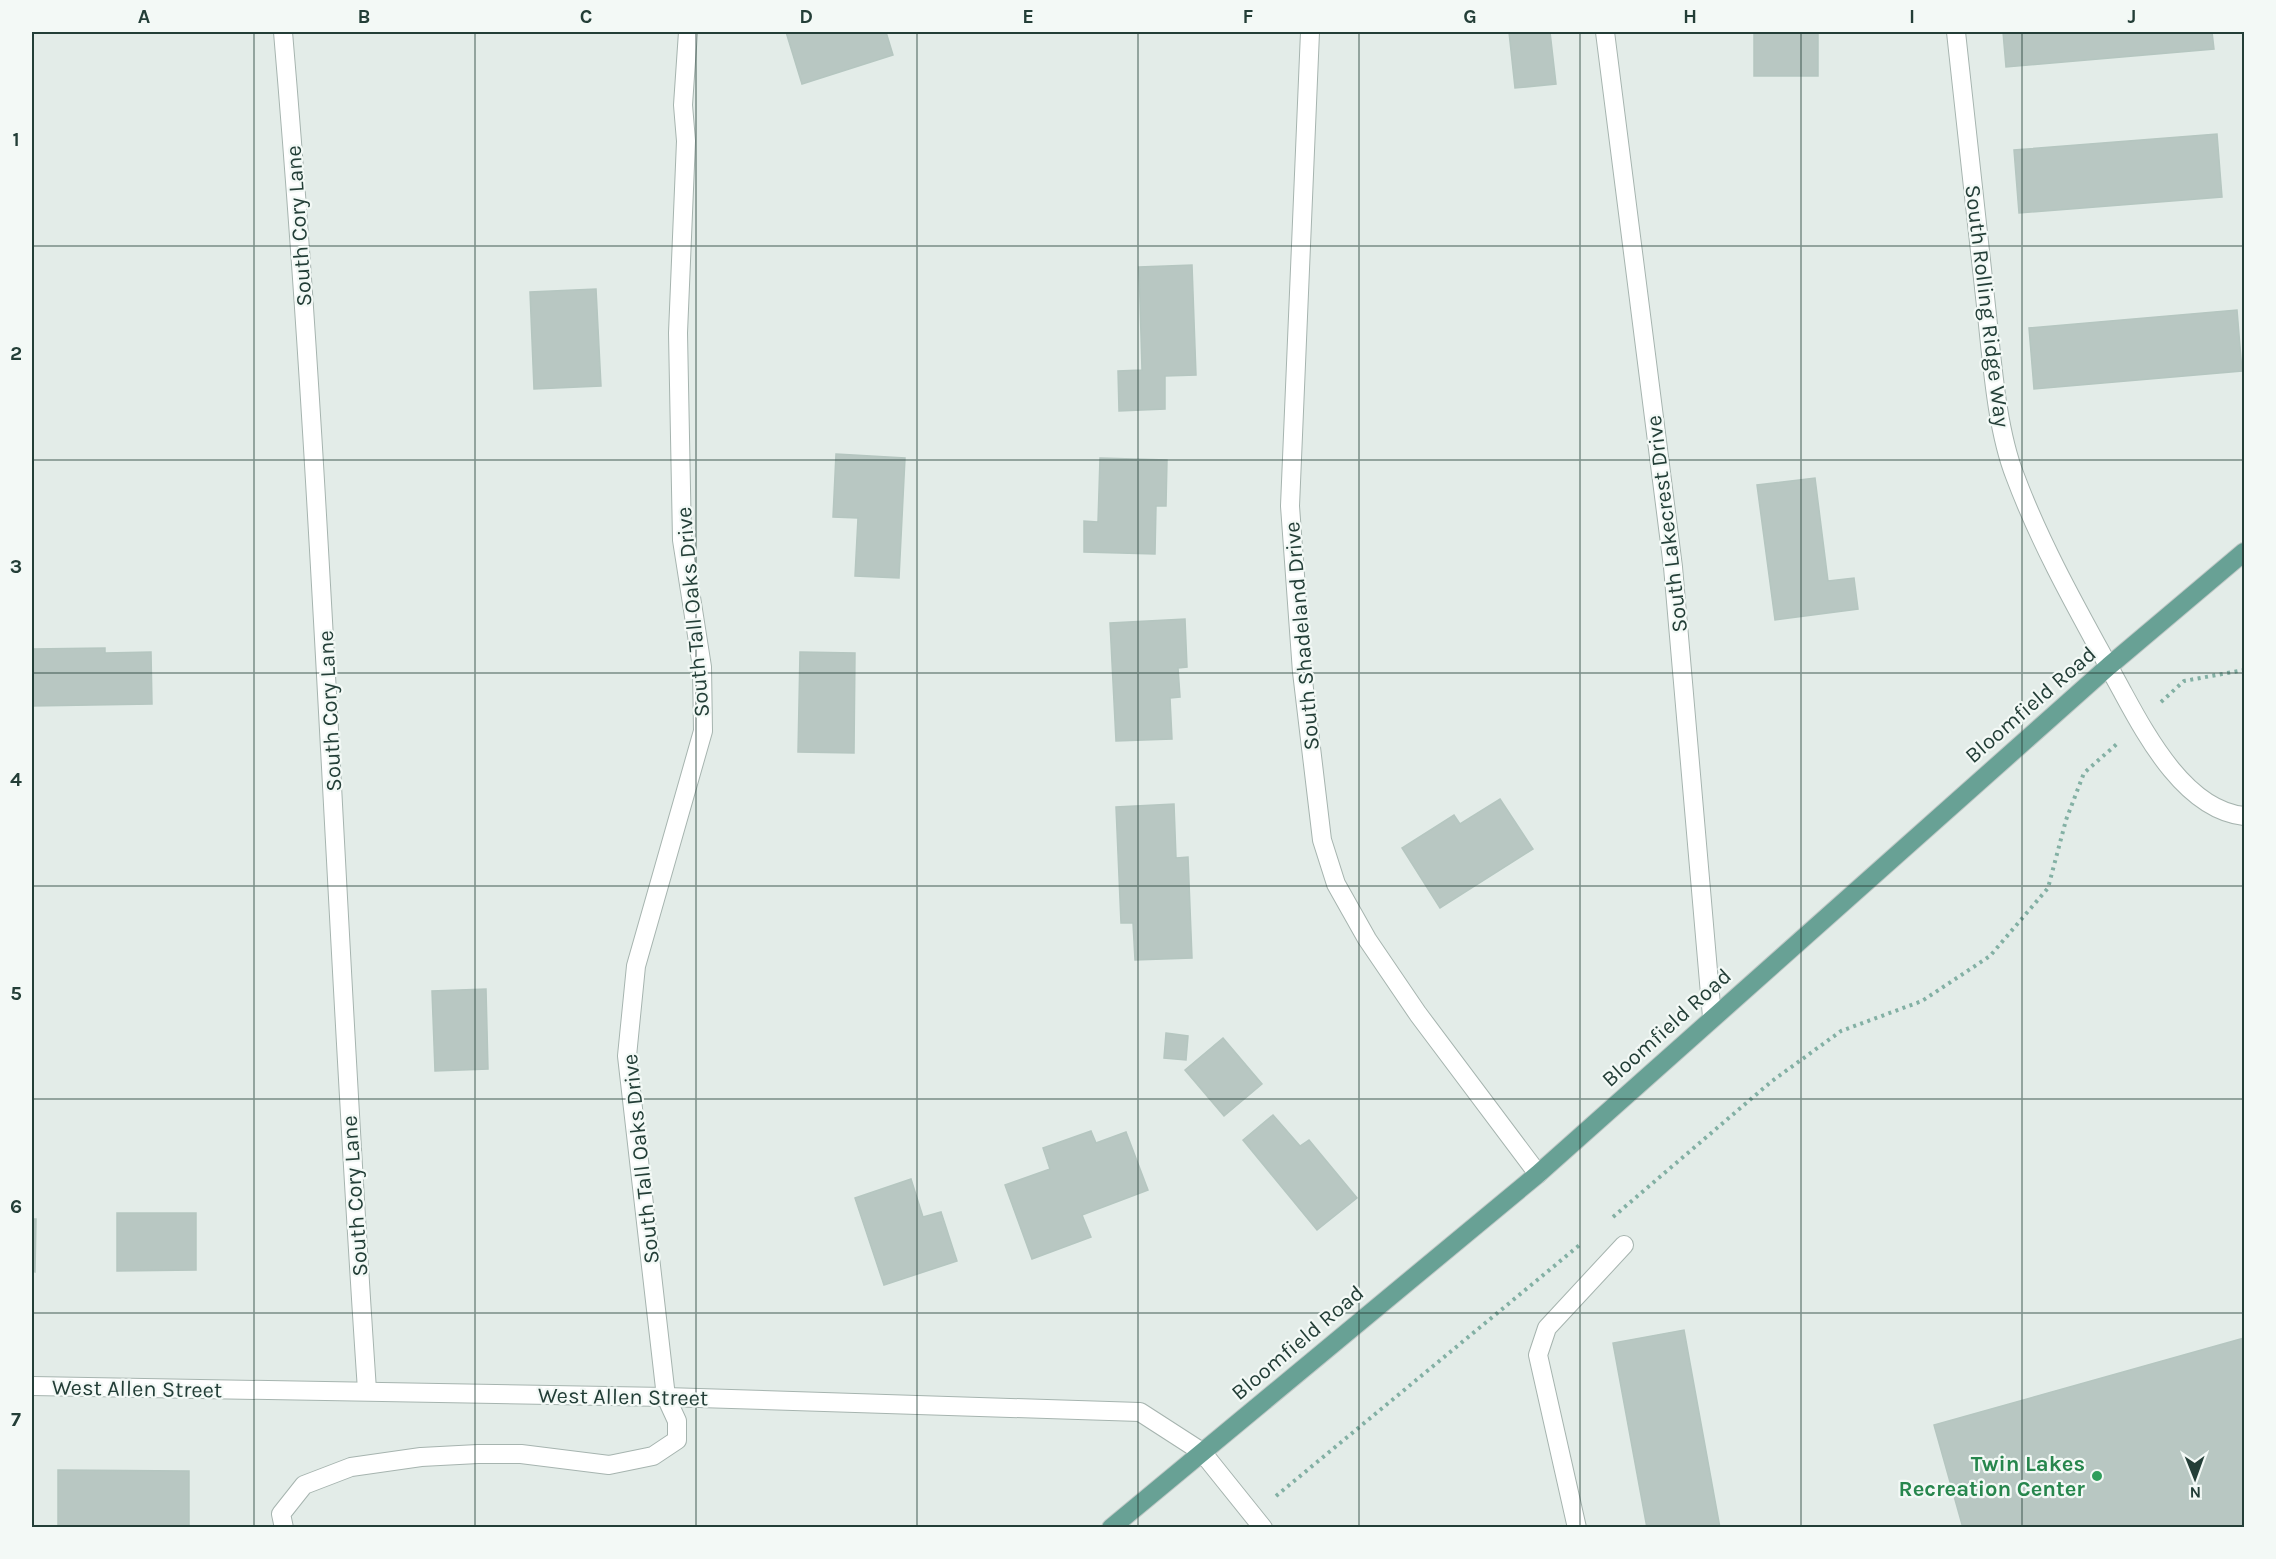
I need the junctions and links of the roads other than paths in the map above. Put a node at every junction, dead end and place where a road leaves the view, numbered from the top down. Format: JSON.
{"nodes":[{"id":1,"x":283,"y":32,"type":"edge"},
{"id":2,"x":687,"y":32,"type":"edge"},
{"id":3,"x":1310,"y":32,"type":"edge"},
{"id":4,"x":1605,"y":32,"type":"edge"},
{"id":5,"x":1956,"y":32,"type":"edge"},
{"id":6,"x":2244,"y":552,"type":"edge"},
{"id":7,"x":2109,"y":666,"type":"junction"},
{"id":8,"x":2244,"y":816,"type":"edge"},
{"id":9,"x":1712,"y":1017,"type":"junction"},
{"id":10,"x":1538,"y":1174,"type":"junction"},
{"id":11,"x":1624,"y":1245,"type":"dead end"},
{"id":12,"x":32,"y":1386,"type":"edge"},
{"id":13,"x":367,"y":1390,"type":"junction"},
{"id":14,"x":666,"y":1397,"type":"junction"},
{"id":15,"x":1202,"y":1452,"type":"junction"},
{"id":16,"x":1258,"y":1521,"type":"edge"},
{"id":17,"x":284,"y":1527,"type":"edge"},
{"id":18,"x":1111,"y":1527,"type":"edge"},
{"id":19,"x":1577,"y":1527,"type":"edge"}],
"edges":[{"from":1,"to":13,"type":"street","name":"South Cory Lane"},
{"from":2,"to":14,"type":"street","name":"South Tall Oaks Drive"},
{"from":3,"to":10,"type":"street","name":"South Shadeland Drive"},
{"from":4,"to":9,"type":"street","name":"South Lakecrest Drive"},
{"from":5,"to":7,"type":"street","name":"South Rolling Ridge Way"},
{"from":6,"to":7,"type":"main road","name":"Bloomfield Road"},
{"from":7,"to":8,"type":"street","name":"South Rolling Ridge Way"},
{"from":7,"to":9,"type":"main road","name":"Bloomfield Road"},
{"from":9,"to":10,"type":"main road","name":"Bloomfield Road"},
{"from":10,"to":15,"type":"main road","name":"Bloomfield Road"},
{"from":11,"to":19,"type":"street"},
{"from":12,"to":13,"type":"street","name":"West Allen Street"},
{"from":13,"to":14,"type":"street","name":"West Allen Street"},
{"from":14,"to":15,"type":"street","name":"West Allen Street"},
{"from":14,"to":17,"type":"street","name":"South Tall Oaks Drive"},
{"from":15,"to":16,"type":"street","name":"West Allen Street"},
{"from":15,"to":18,"type":"main road","name":"Bloomfield Road"}]}
